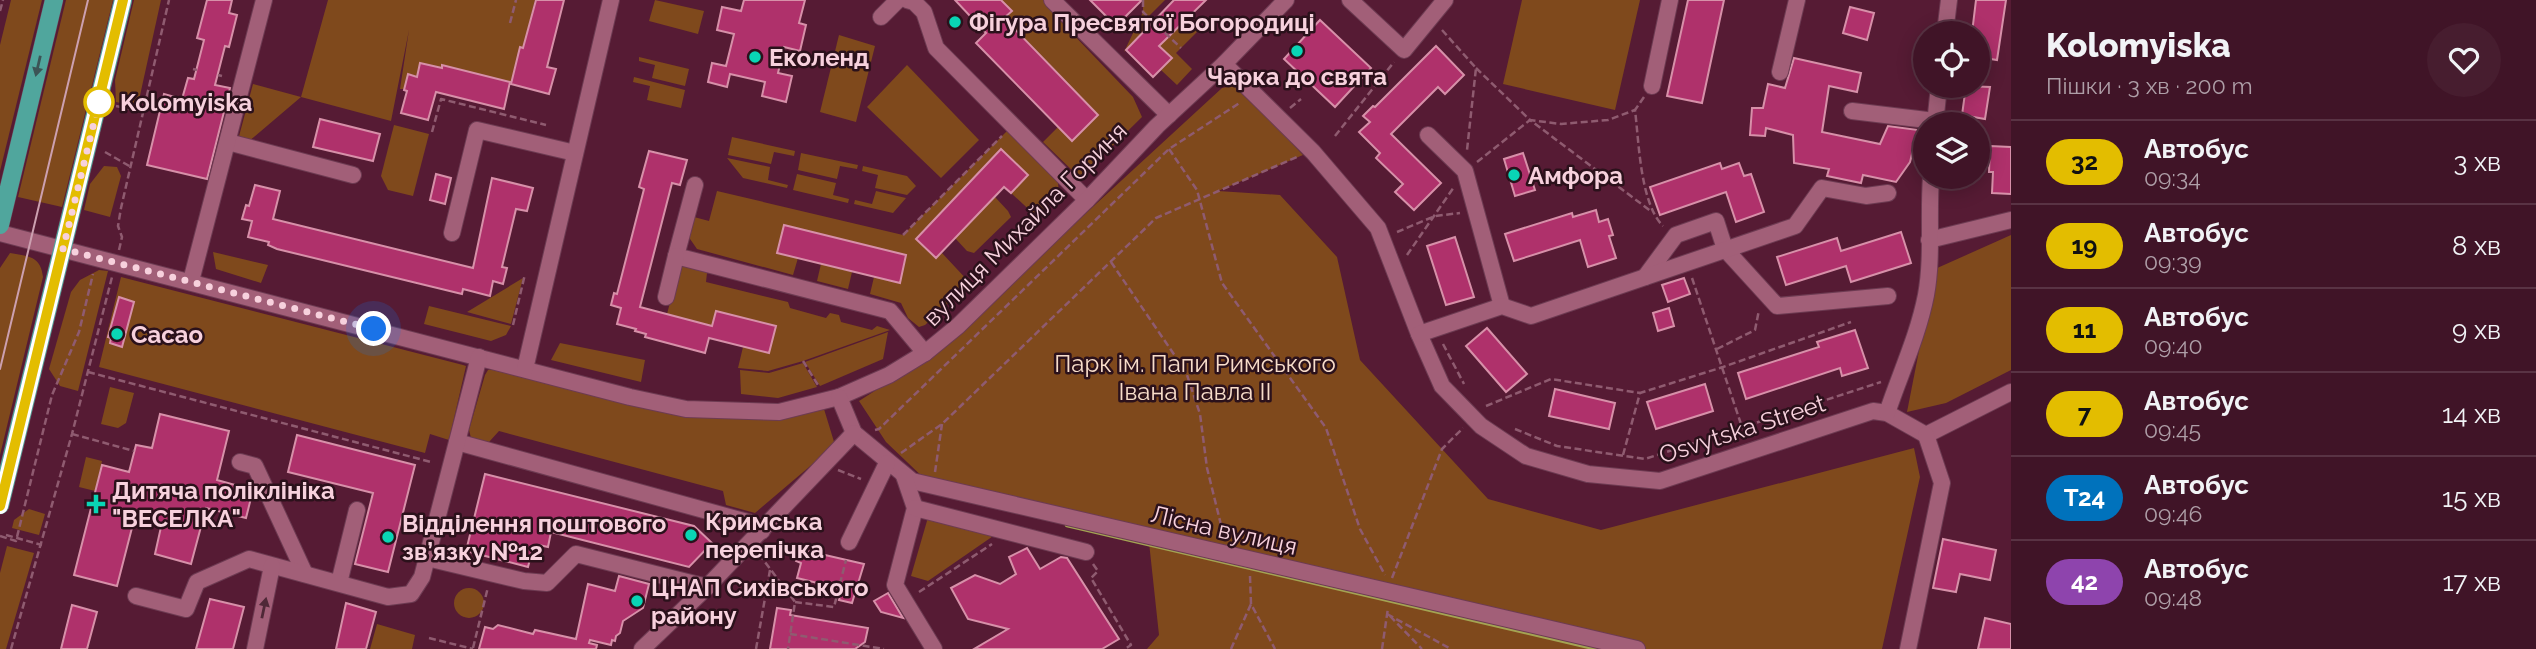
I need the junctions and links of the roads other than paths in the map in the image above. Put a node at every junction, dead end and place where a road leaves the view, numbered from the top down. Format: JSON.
{"nodes":[{"id":1,"x":54,"y":0,"type":"edge"},
{"id":2,"x":123,"y":0,"type":"edge"},
{"id":3,"x":264,"y":0,"type":"edge"},
{"id":4,"x":611,"y":0,"type":"edge"},
{"id":5,"x":898,"y":0,"type":"edge"},
{"id":6,"x":907,"y":0,"type":"edge"},
{"id":7,"x":1052,"y":0,"type":"edge"},
{"id":8,"x":1286,"y":0,"type":"edge"},
{"id":9,"x":1350,"y":0,"type":"edge"},
{"id":10,"x":1445,"y":0,"type":"edge"},
{"id":11,"x":1671,"y":0,"type":"edge"},
{"id":12,"x":1797,"y":0,"type":"edge"},
{"id":13,"x":1949,"y":0,"type":"edge"},
{"id":14,"x":881,"y":17,"type":"dead end"},
{"id":15,"x":1946,"y":21,"type":"edge"},
{"id":16,"x":1224,"y":64,"type":"junction"},
{"id":17,"x":1780,"y":72,"type":"dead end"},
{"id":18,"x":1652,"y":86,"type":"road end"},
{"id":19,"x":1852,"y":111,"type":"dead end"},
{"id":20,"x":1169,"y":115,"type":"junction"},
{"id":21,"x":1913,"y":119,"type":"edge"},
{"id":22,"x":1428,"y":135,"type":"dead end"},
{"id":23,"x":228,"y":142,"type":"junction"},
{"id":24,"x":575,"y":153,"type":"junction"},
{"id":25,"x":353,"y":175,"type":"dead end"},
{"id":26,"x":695,"y":185,"type":"dead end"},
{"id":27,"x":1930,"y":189,"type":"edge"},
{"id":28,"x":1888,"y":193,"type":"dead end"},
{"id":29,"x":1087,"y":200,"type":"junction"},
{"id":30,"x":2011,"y":220,"type":"edge"},
{"id":31,"x":0,"y":225,"type":"edge"},
{"id":32,"x":0,"y":233,"type":"edge"},
{"id":33,"x":452,"y":233,"type":"dead end"},
{"id":34,"x":1929,"y":240,"type":"junction"},
{"id":35,"x":63,"y":249,"type":"junction"},
{"id":36,"x":1726,"y":249,"type":"junction"},
{"id":37,"x":676,"y":256,"type":"junction"},
{"id":38,"x":1645,"y":277,"type":"junction"},
{"id":39,"x":191,"y":281,"type":"junction"},
{"id":40,"x":1888,"y":296,"type":"dead end"},
{"id":41,"x":666,"y":298,"type":"dead end"},
{"id":42,"x":1502,"y":306,"type":"junction"},
{"id":43,"x":1419,"y":334,"type":"junction"},
{"id":44,"x":925,"y":353,"type":"junction"},
{"id":45,"x":479,"y":357,"type":"junction"},
{"id":46,"x":525,"y":369,"type":"junction"},
{"id":47,"x":2011,"y":392,"type":"edge"},
{"id":48,"x":839,"y":397,"type":"junction"},
{"id":49,"x":1888,"y":411,"type":"junction"},
{"id":50,"x":854,"y":433,"type":"junction"},
{"id":51,"x":1927,"y":434,"type":"junction"},
{"id":52,"x":457,"y":442,"type":"junction"},
{"id":53,"x":240,"y":462,"type":"dead end"},
{"id":54,"x":887,"y":463,"type":"junction"},
{"id":55,"x":908,"y":478,"type":"junction"},
{"id":56,"x":0,"y":505,"type":"edge"},
{"id":57,"x":915,"y":508,"type":"junction"},
{"id":58,"x":357,"y":510,"type":"dead end"},
{"id":59,"x":756,"y":537,"type":"junction"},
{"id":60,"x":849,"y":542,"type":"dead end"},
{"id":61,"x":1086,"y":552,"type":"road end"},
{"id":62,"x":427,"y":558,"type":"junction"},
{"id":63,"x":272,"y":566,"type":"junction"},
{"id":64,"x":305,"y":574,"type":"junction"},
{"id":65,"x":339,"y":583,"type":"junction"},
{"id":66,"x":707,"y":587,"type":"junction"},
{"id":67,"x":136,"y":596,"type":"dead end"},
{"id":68,"x":255,"y":649,"type":"edge"},
{"id":69,"x":642,"y":649,"type":"edge"},
{"id":70,"x":934,"y":649,"type":"edge"},
{"id":71,"x":1637,"y":649,"type":"edge"},
{"id":72,"x":1908,"y":649,"type":"edge"}],
"edges":[{"from":1,"to":31,"type":"main road","one_way":true},
{"from":2,"to":35,"type":"main road"},
{"from":3,"to":23,"type":"street"},
{"from":4,"to":24,"type":"street"},
{"from":5,"to":14,"type":"street"},
{"from":6,"to":29,"type":"street"},
{"from":7,"to":20,"type":"street"},
{"from":8,"to":16,"type":"street","name":"вулиця Михайла Гориня"},
{"from":9,"to":10,"type":"street"},
{"from":11,"to":18,"type":"street"},
{"from":12,"to":17,"type":"street"},
{"from":13,"to":15,"type":"street"},
{"from":16,"to":20,"type":"street","name":"вулиця Михайла Гориня"},
{"from":16,"to":43,"type":"street","name":"Osvytska Street"},
{"from":19,"to":21,"type":"street"},
{"from":20,"to":29,"type":"street","name":"вулиця Михайла Гориня"},
{"from":22,"to":42,"type":"street"},
{"from":23,"to":25,"type":"street"},
{"from":23,"to":39,"type":"street"},
{"from":24,"to":33,"type":"street"},
{"from":24,"to":46,"type":"street"},
{"from":26,"to":37,"type":"street"},
{"from":27,"to":34,"type":"street"},
{"from":28,"to":36,"type":"street"},
{"from":29,"to":44,"type":"street","name":"вулиця Михайла Гориня"},
{"from":30,"to":34,"type":"street"},
{"from":32,"to":35,"type":"street","name":"вулиця Михайла Гориня"},
{"from":34,"to":49,"type":"street"},
{"from":35,"to":39,"type":"street","name":"вулиця Михайла Гориня"},
{"from":35,"to":56,"type":"main road"},
{"from":36,"to":38,"type":"street"},
{"from":36,"to":38,"type":"street"},
{"from":36,"to":40,"type":"street"},
{"from":37,"to":41,"type":"street"},
{"from":37,"to":44,"type":"street"},
{"from":38,"to":42,"type":"street"},
{"from":39,"to":45,"type":"street","name":"вулиця Михайла Гориня"},
{"from":42,"to":43,"type":"street"},
{"from":43,"to":49,"type":"street","name":"Osvytska Street"},
{"from":44,"to":48,"type":"street","name":"вулиця Михайла Гориня"},
{"from":45,"to":46,"type":"street","name":"вулиця Михайла Гориня"},
{"from":45,"to":52,"type":"street"},
{"from":46,"to":48,"type":"street","name":"вулиця Михайла Гориня"},
{"from":47,"to":51,"type":"street"},
{"from":48,"to":50,"type":"street","name":"Лісна вулиця"},
{"from":49,"to":51,"type":"street"},
{"from":50,"to":54,"type":"street","name":"Лісна вулиця"},
{"from":50,"to":59,"type":"street"},
{"from":51,"to":72,"type":"street"},
{"from":52,"to":59,"type":"street"},
{"from":52,"to":62,"type":"street"},
{"from":53,"to":64,"type":"street"},
{"from":54,"to":55,"type":"street","name":"Лісна вулиця"},
{"from":54,"to":60,"type":"street"},
{"from":55,"to":57,"type":"street"},
{"from":55,"to":71,"type":"street","name":"Лісна вулиця"},
{"from":57,"to":61,"type":"street"},
{"from":57,"to":70,"type":"street"},
{"from":58,"to":65,"type":"street"},
{"from":59,"to":66,"type":"street"},
{"from":62,"to":65,"type":"street"},
{"from":62,"to":66,"type":"street"},
{"from":63,"to":64,"type":"street"},
{"from":63,"to":67,"type":"street"},
{"from":68,"to":63,"type":"street","one_way":true},
{"from":64,"to":65,"type":"street"},
{"from":66,"to":69,"type":"street"}]}
